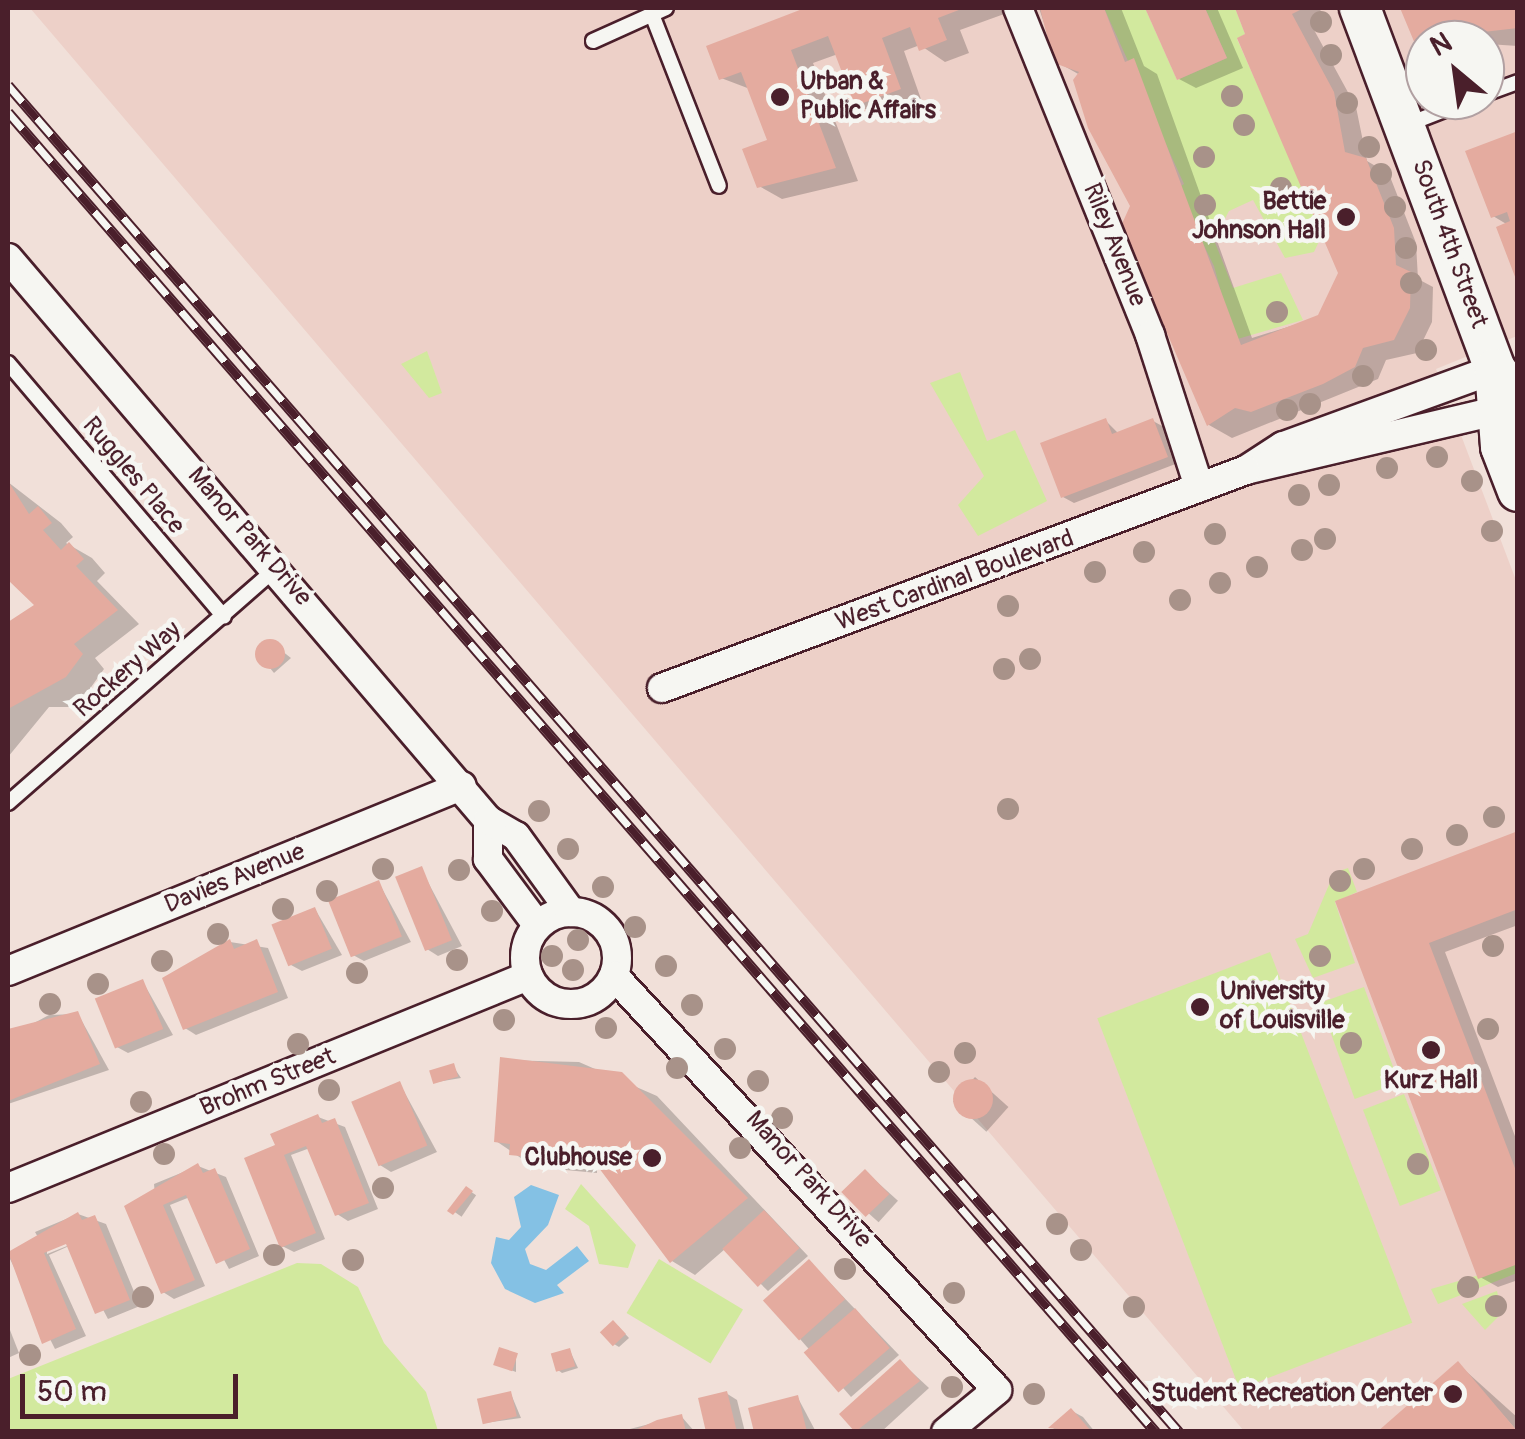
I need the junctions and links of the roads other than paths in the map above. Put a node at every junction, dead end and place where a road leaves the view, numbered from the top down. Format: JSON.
{"nodes":[{"id":1,"x":1018,"y":8,"type":"edge"},
{"id":2,"x":1360,"y":8,"type":"edge"},
{"id":3,"x":659,"y":12,"type":"edge"},
{"id":4,"x":593,"y":41,"type":"dead end"},
{"id":5,"x":1418,"y":120,"type":"edge"},
{"id":6,"x":1405,"y":125,"type":"junction"},
{"id":7,"x":719,"y":186,"type":"dead end"},
{"id":8,"x":8,"y":258,"type":"edge"},
{"id":9,"x":8,"y":363,"type":"edge"},
{"id":10,"x":1509,"y":390,"type":"edge"},
{"id":11,"x":1246,"y":470,"type":"junction"},
{"id":12,"x":1200,"y":487,"type":"junction"},
{"id":13,"x":1518,"y":490,"type":"edge"},
{"id":14,"x":276,"y":568,"type":"junction"},
{"id":15,"x":224,"y":617,"type":"junction"},
{"id":16,"x":662,"y":688,"type":"dead end"},
{"id":17,"x":462,"y":786,"type":"junction"},
{"id":18,"x":8,"y":803,"type":"edge"},
{"id":19,"x":488,"y":820,"type":"junction"},
{"id":20,"x":571,"y":912,"type":"junction"},
{"id":21,"x":538,"y":926,"type":"junction"},
{"id":22,"x":8,"y":971,"type":"edge"},
{"id":23,"x":528,"y":976,"type":"junction"},
{"id":24,"x":614,"y":976,"type":"junction"},
{"id":25,"x":8,"y":1188,"type":"edge"},
{"id":26,"x":946,"y":1432,"type":"edge"}],
"edges":[{"from":1,"to":12,"type":"street","name":"Riley Avenue"},
{"from":2,"to":6,"type":"main road","name":"South 4th Street"},
{"from":3,"to":4,"type":"lane"},
{"from":3,"to":7,"type":"lane"},
{"from":5,"to":6,"type":"lane"},
{"from":6,"to":10,"type":"main road","name":"South 4th Street"},
{"from":8,"to":14,"type":"street","name":"Manor Park Drive"},
{"from":9,"to":15,"type":"lane","name":"Ruggles Place"},
{"from":10,"to":11,"type":"street","name":"West Cardinal Boulevard"},
{"from":10,"to":11,"type":"street","name":"West Cardinal Boulevard"},
{"from":10,"to":13,"type":"main road","name":"South 4th Street"},
{"from":11,"to":12,"type":"street","name":"West Cardinal Boulevard"},
{"from":12,"to":16,"type":"street","name":"West Cardinal Boulevard"},
{"from":14,"to":15,"type":"lane","name":"Rockery Way"},
{"from":14,"to":17,"type":"street","name":"Manor Park Drive"},
{"from":15,"to":18,"type":"lane","name":"Rockery Way"},
{"from":17,"to":19,"type":"street","name":"Manor Park Drive"},
{"from":17,"to":22,"type":"street","name":"Davies Avenue"},
{"from":19,"to":20,"type":"street","name":"Manor Park Drive"},
{"from":19,"to":21,"type":"street","name":"Manor Park Drive"},
{"from":20,"to":21,"type":"street"},
{"from":20,"to":24,"type":"street","name":"Manor Park Drive"},
{"from":21,"to":23,"type":"street"},
{"from":23,"to":24,"type":"street"},
{"from":23,"to":25,"type":"street","name":"Brohm Street"},
{"from":24,"to":26,"type":"street","name":"Manor Park Drive"}]}
